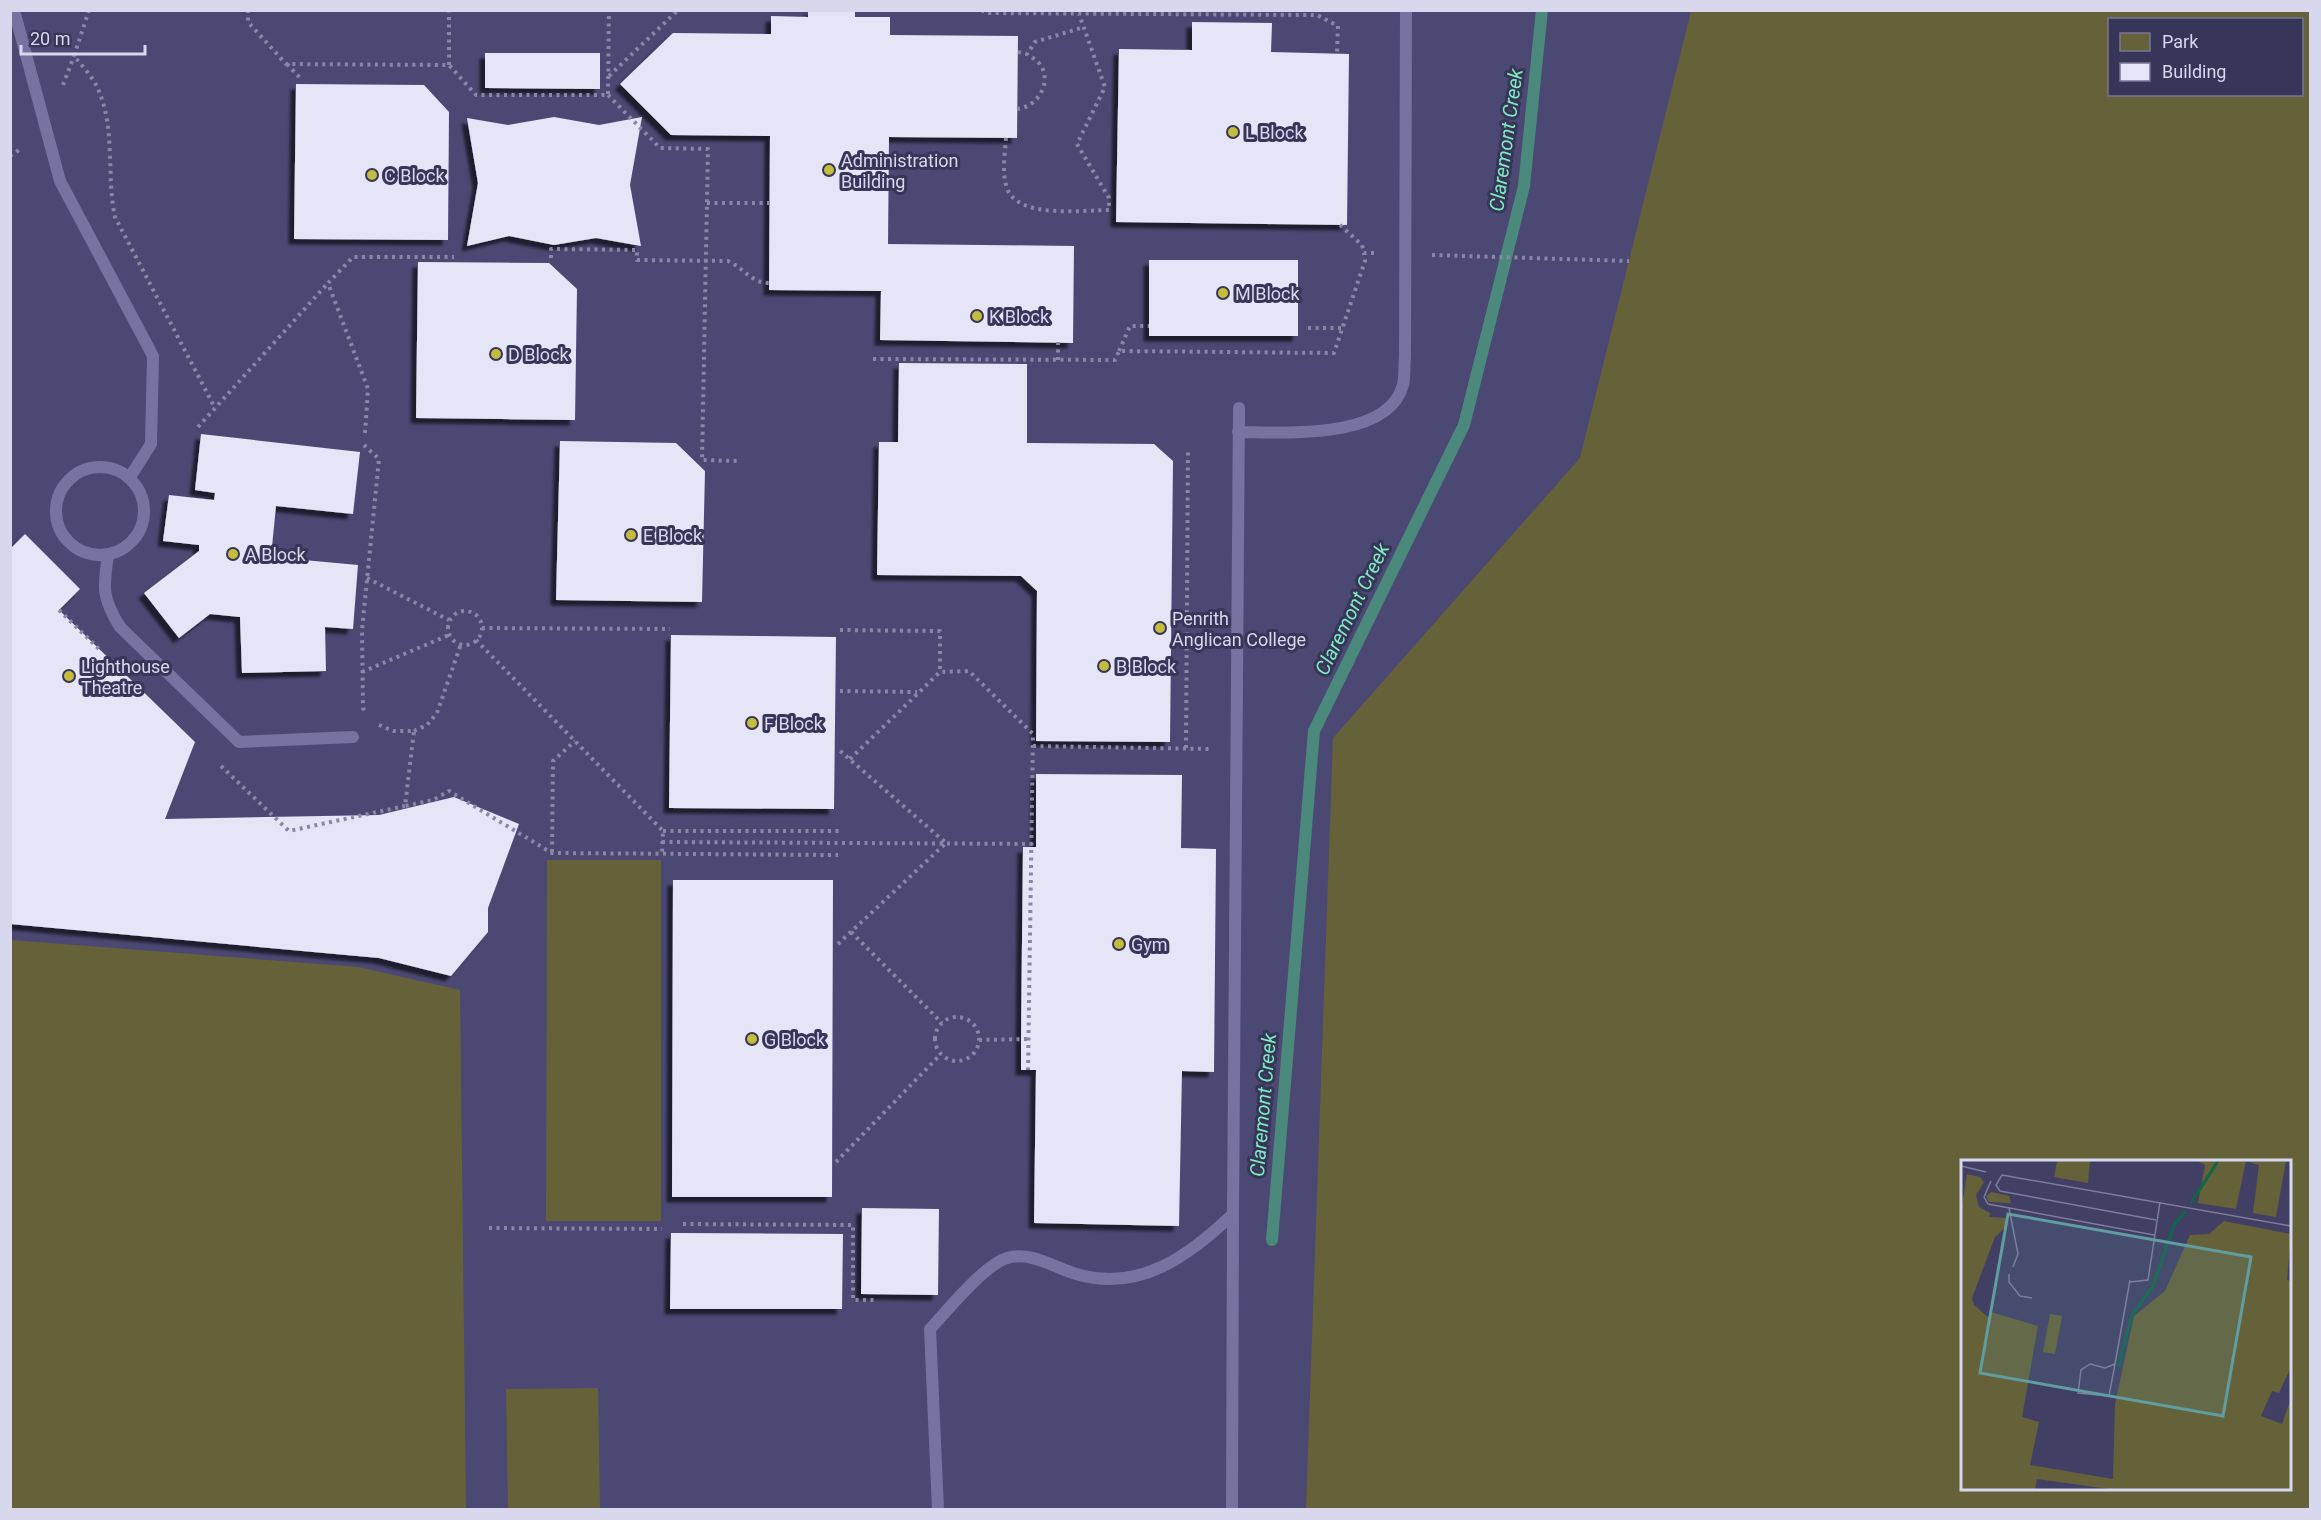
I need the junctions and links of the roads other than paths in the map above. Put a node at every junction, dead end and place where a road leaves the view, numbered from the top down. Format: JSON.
{"nodes":[{"id":1,"x":14,"y":10,"type":"edge"},
{"id":2,"x":1406,"y":10,"type":"edge"},
{"id":3,"x":1239,"y":408,"type":"dead end"},
{"id":4,"x":1238,"y":432,"type":"junction"},
{"id":5,"x":130,"y":477,"type":"junction"},
{"id":6,"x":108,"y":555,"type":"junction"},
{"id":7,"x":353,"y":737,"type":"dead end"},
{"id":8,"x":1233,"y":1214,"type":"junction"},
{"id":9,"x":938,"y":1509,"type":"edge"},
{"id":10,"x":1232,"y":1509,"type":"edge"}],
"edges":[{"from":1,"to":5,"type":"lane"},
{"from":2,"to":4,"type":"lane"},
{"from":3,"to":4,"type":"lane"},
{"from":4,"to":8,"type":"lane"},
{"from":5,"to":6,"type":"lane"},
{"from":5,"to":6,"type":"lane"},
{"from":6,"to":7,"type":"lane"},
{"from":8,"to":9,"type":"lane"},
{"from":8,"to":10,"type":"lane"}]}
